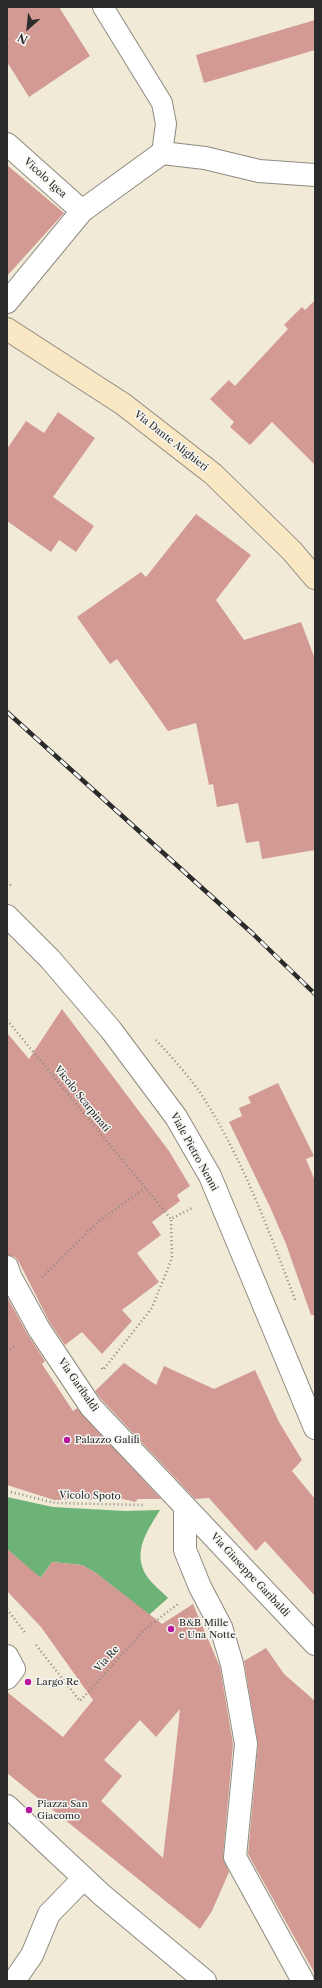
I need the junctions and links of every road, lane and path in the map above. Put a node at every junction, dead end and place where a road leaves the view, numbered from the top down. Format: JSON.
{"nodes":[{"id":1,"x":103,"y":7,"type":"edge"},
{"id":2,"x":7,"y":144,"type":"edge"},
{"id":3,"x":162,"y":153,"type":"junction"},
{"id":4,"x":315,"y":175,"type":"edge"},
{"id":5,"x":82,"y":211,"type":"junction"},
{"id":6,"x":7,"y":302,"type":"edge"},
{"id":7,"x":10,"y":336,"type":"edge"},
{"id":8,"x":315,"y":578,"type":"edge"},
{"id":9,"x":7,"y":916,"type":"edge"},
{"id":10,"x":7,"y":1020,"type":"edge"},
{"id":11,"x":145,"y":1188,"type":"junction"},
{"id":12,"x":218,"y":1196,"type":"junction"},
{"id":13,"x":171,"y":1219,"type":"junction"},
{"id":14,"x":7,"y":1267,"type":"edge"},
{"id":15,"x":41,"y":1278,"type":"dead end"},
{"id":16,"x":103,"y":1370,"type":"dead end"},
{"id":17,"x":315,"y":1428,"type":"edge"},
{"id":18,"x":164,"y":1486,"type":"junction"},
{"id":19,"x":7,"y":1491,"type":"edge"},
{"id":20,"x":185,"y":1507,"type":"junction"},
{"id":21,"x":200,"y":1587,"type":"junction"},
{"id":22,"x":7,"y":1609,"type":"edge"},
{"id":23,"x":28,"y":1635,"type":"dead end"},
{"id":24,"x":32,"y":1641,"type":"dead end"},
{"id":25,"x":315,"y":1644,"type":"edge"},
{"id":26,"x":7,"y":1656,"type":"edge"},
{"id":27,"x":7,"y":1678,"type":"edge"},
{"id":28,"x":7,"y":1806,"type":"edge"},
{"id":29,"x":84,"y":1878,"type":"junction"},
{"id":30,"x":14,"y":1981,"type":"edge"},
{"id":31,"x":205,"y":1981,"type":"edge"},
{"id":32,"x":303,"y":1981,"type":"edge"}],
"edges":[{"from":1,"to":3,"type":"lane"},
{"from":2,"to":5,"type":"street","name":"Vicolo Igea"},
{"from":3,"to":4,"type":"street"},
{"from":3,"to":5,"type":"street"},
{"from":5,"to":6,"type":"street"},
{"from":7,"to":8,"type":"street","name":"Via Dante Alighieri"},
{"from":9,"to":12,"type":"street","name":"Viale Pietro Nenni"},
{"from":10,"to":11,"type":"path","name":"Vicolo Scarpinati"},
{"from":11,"to":13,"type":"path","name":"Vicolo Scarpinati"},
{"from":11,"to":15,"type":"path"},
{"from":12,"to":13,"type":"path"},
{"from":12,"to":17,"type":"street","name":"Viale Pietro Nenni"},
{"from":13,"to":16,"type":"path"},
{"from":14,"to":18,"type":"street","name":"Via Garibaldi"},
{"from":18,"to":19,"type":"path","name":"Vicolo Spoto"},
{"from":18,"to":20,"type":"street","name":"Via Garibaldi"},
{"from":20,"to":21,"type":"street"},
{"from":20,"to":25,"type":"street","name":"Via Giuseppe Garibaldi"},
{"from":21,"to":24,"type":"path","name":"Via Re"},
{"from":21,"to":32,"type":"street"},
{"from":22,"to":23,"type":"path"},
{"from":26,"to":27,"type":"street"},
{"from":28,"to":29,"type":"street"},
{"from":29,"to":30,"type":"street"},
{"from":29,"to":31,"type":"street"}]}
